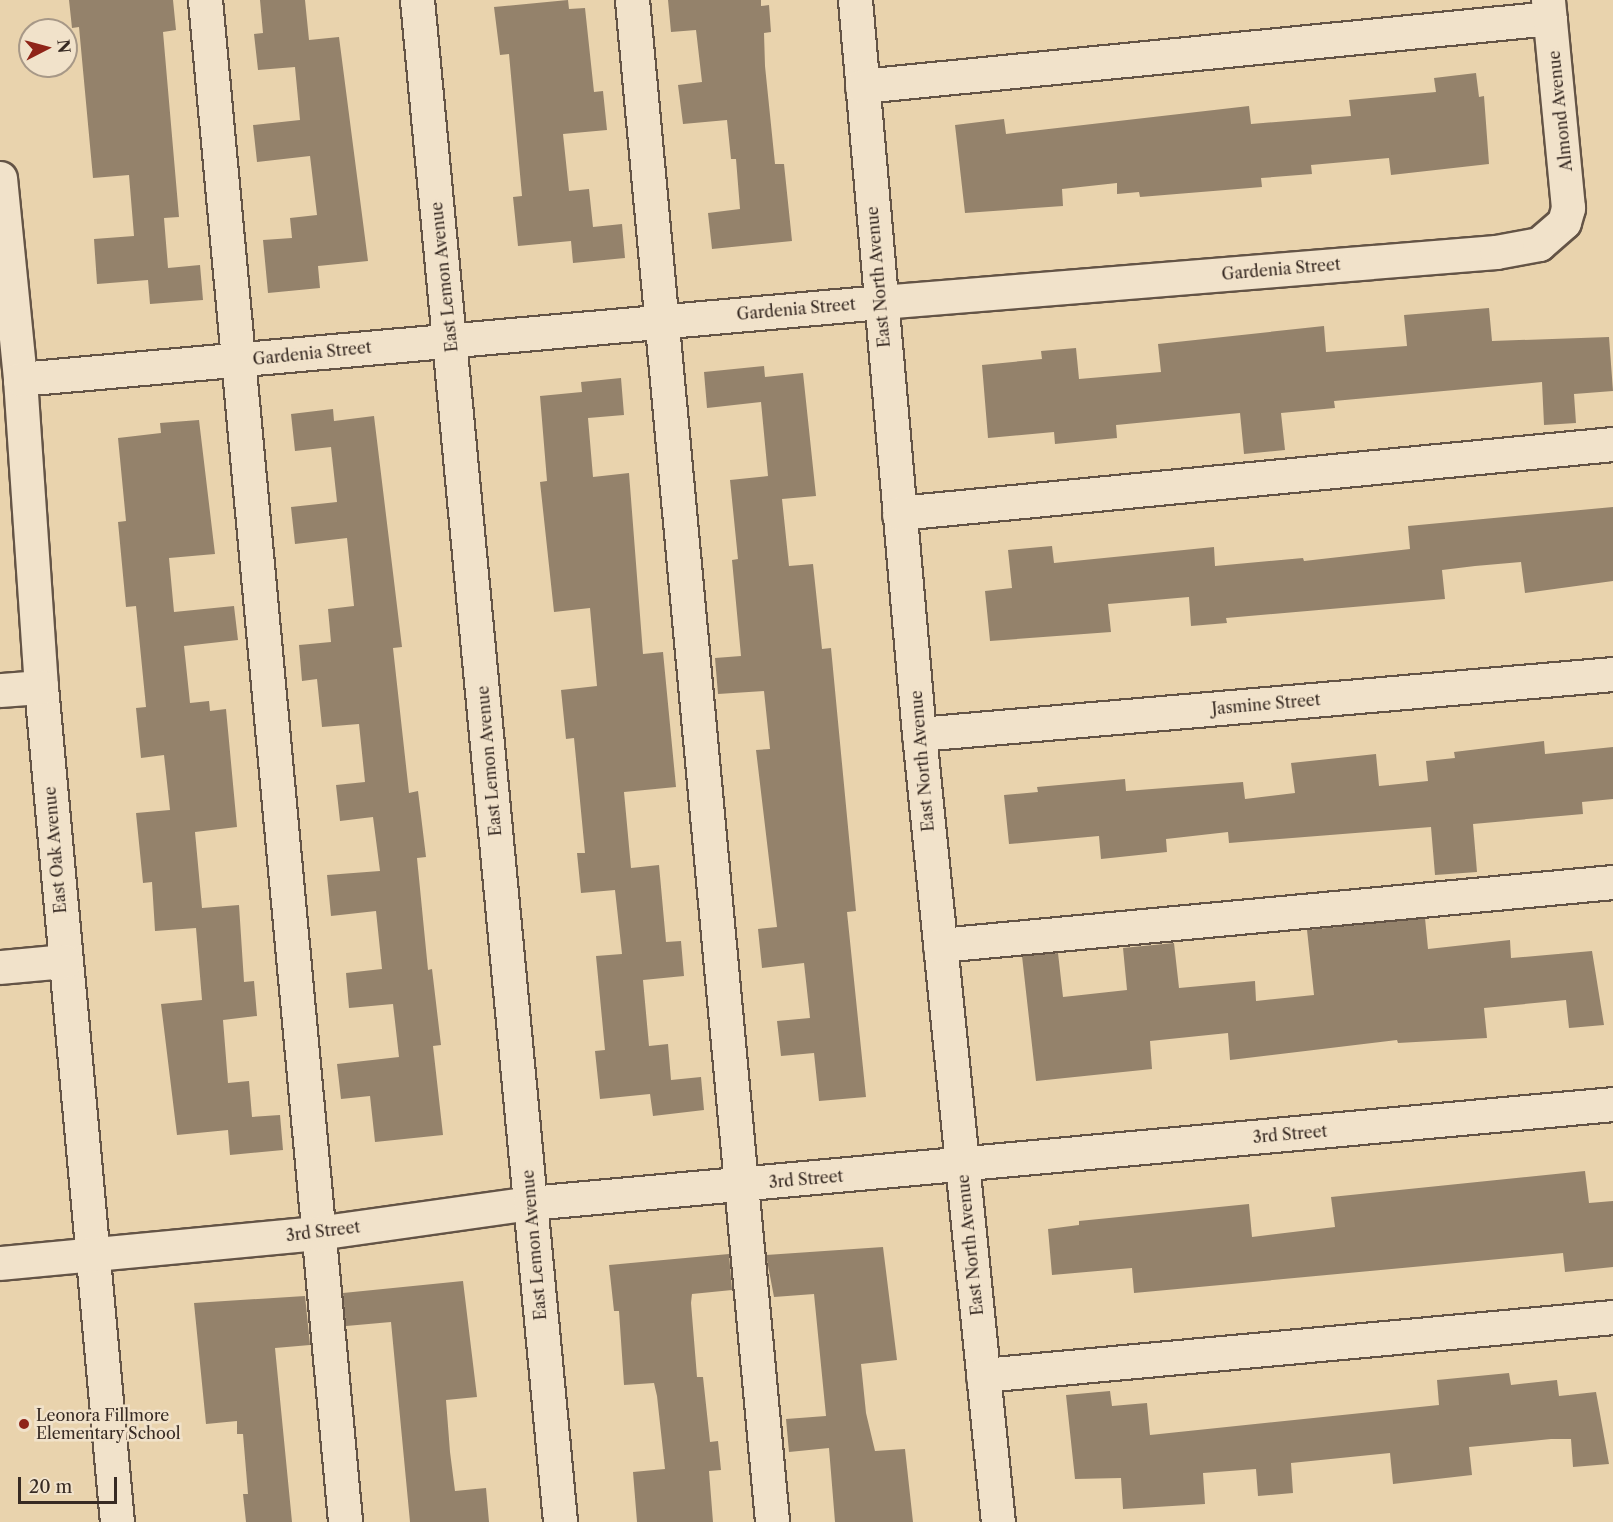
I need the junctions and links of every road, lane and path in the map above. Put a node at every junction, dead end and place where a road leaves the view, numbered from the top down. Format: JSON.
{"nodes":[{"id":1,"x":205,"y":0,"type":"edge"},
{"id":2,"x":417,"y":0,"type":"edge"},
{"id":3,"x":632,"y":0,"type":"edge"},
{"id":4,"x":855,"y":0,"type":"edge"},
{"id":5,"x":1549,"y":9,"type":"edge"},
{"id":6,"x":862,"y":86,"type":"junction"},
{"id":7,"x":0,"y":178,"type":"edge"},
{"id":8,"x":1564,"y":222,"type":"joint"},
{"id":9,"x":880,"y":302,"type":"junction"},
{"id":10,"x":662,"y":321,"type":"junction"},
{"id":11,"x":450,"y":339,"type":"junction"},
{"id":12,"x":239,"y":361,"type":"junction"},
{"id":13,"x":20,"y":379,"type":"junction"},
{"id":14,"x":1613,"y":444,"type":"edge"},
{"id":15,"x":899,"y":513,"type":"junction"},
{"id":16,"x":1613,"y":675,"type":"edge"},
{"id":17,"x":41,"y":687,"type":"junction"},
{"id":18,"x":0,"y":690,"type":"edge"},
{"id":19,"x":919,"y":734,"type":"junction"},
{"id":20,"x":1613,"y":882,"type":"edge"},
{"id":21,"x":940,"y":945,"type":"junction"},
{"id":22,"x":65,"y":961,"type":"junction"},
{"id":23,"x":0,"y":966,"type":"edge"},
{"id":24,"x":1613,"y":1104,"type":"edge"},
{"id":25,"x":962,"y":1164,"type":"junction"},
{"id":26,"x":740,"y":1185,"type":"junction"},
{"id":27,"x":530,"y":1203,"type":"junction"},
{"id":28,"x":317,"y":1233,"type":"junction"},
{"id":29,"x":92,"y":1255,"type":"junction"},
{"id":30,"x":0,"y":1263,"type":"edge"},
{"id":31,"x":1613,"y":1317,"type":"edge"},
{"id":32,"x":983,"y":1375,"type":"junction"},
{"id":33,"x":117,"y":1522,"type":"edge"},
{"id":34,"x":345,"y":1522,"type":"edge"},
{"id":35,"x":560,"y":1522,"type":"edge"},
{"id":36,"x":772,"y":1522,"type":"edge"},
{"id":37,"x":998,"y":1522,"type":"edge"}],
"edges":[{"from":1,"to":12,"type":"street"},
{"from":2,"to":11,"type":"street","name":"East Lemon Avenue"},
{"from":3,"to":10,"type":"street"},
{"from":4,"to":6,"type":"street","name":"East North Avenue"},
{"from":5,"to":6,"type":"street"},
{"from":5,"to":8,"type":"street","name":"Almond Avenue"},
{"from":6,"to":9,"type":"street","name":"East North Avenue"},
{"from":7,"to":13,"type":"street","name":"East Oak Avenue"},
{"from":8,"to":9,"type":"street","name":"Gardenia Street"},
{"from":9,"to":10,"type":"street","name":"Gardenia Street"},
{"from":9,"to":15,"type":"street","name":"East North Avenue"},
{"from":10,"to":11,"type":"street","name":"Gardenia Street"},
{"from":10,"to":26,"type":"street"},
{"from":11,"to":12,"type":"street","name":"Gardenia Street"},
{"from":11,"to":27,"type":"street","name":"East Lemon Avenue"},
{"from":12,"to":13,"type":"street","name":"Gardenia Street"},
{"from":12,"to":28,"type":"street"},
{"from":13,"to":17,"type":"street","name":"East Oak Avenue"},
{"from":14,"to":15,"type":"street"},
{"from":15,"to":19,"type":"street","name":"East North Avenue"},
{"from":16,"to":19,"type":"street","name":"Jasmine Street"},
{"from":17,"to":18,"type":"street"},
{"from":17,"to":22,"type":"street","name":"East Oak Avenue"},
{"from":19,"to":21,"type":"street","name":"East North Avenue"},
{"from":20,"to":21,"type":"street"},
{"from":21,"to":25,"type":"street","name":"East North Avenue"},
{"from":22,"to":23,"type":"street"},
{"from":22,"to":29,"type":"street","name":"East Oak Avenue"},
{"from":24,"to":25,"type":"street","name":"3rd Street"},
{"from":25,"to":26,"type":"street","name":"3rd Street"},
{"from":25,"to":32,"type":"street","name":"East North Avenue"},
{"from":26,"to":27,"type":"street","name":"3rd Street"},
{"from":26,"to":36,"type":"street"},
{"from":27,"to":28,"type":"street","name":"3rd Street"},
{"from":27,"to":35,"type":"street","name":"East Lemon Avenue"},
{"from":28,"to":29,"type":"street","name":"3rd Street"},
{"from":28,"to":34,"type":"street"},
{"from":29,"to":30,"type":"street","name":"3rd Street"},
{"from":29,"to":33,"type":"street","name":"East Oak Avenue"},
{"from":31,"to":32,"type":"street"},
{"from":32,"to":37,"type":"street","name":"East North Avenue"}]}
